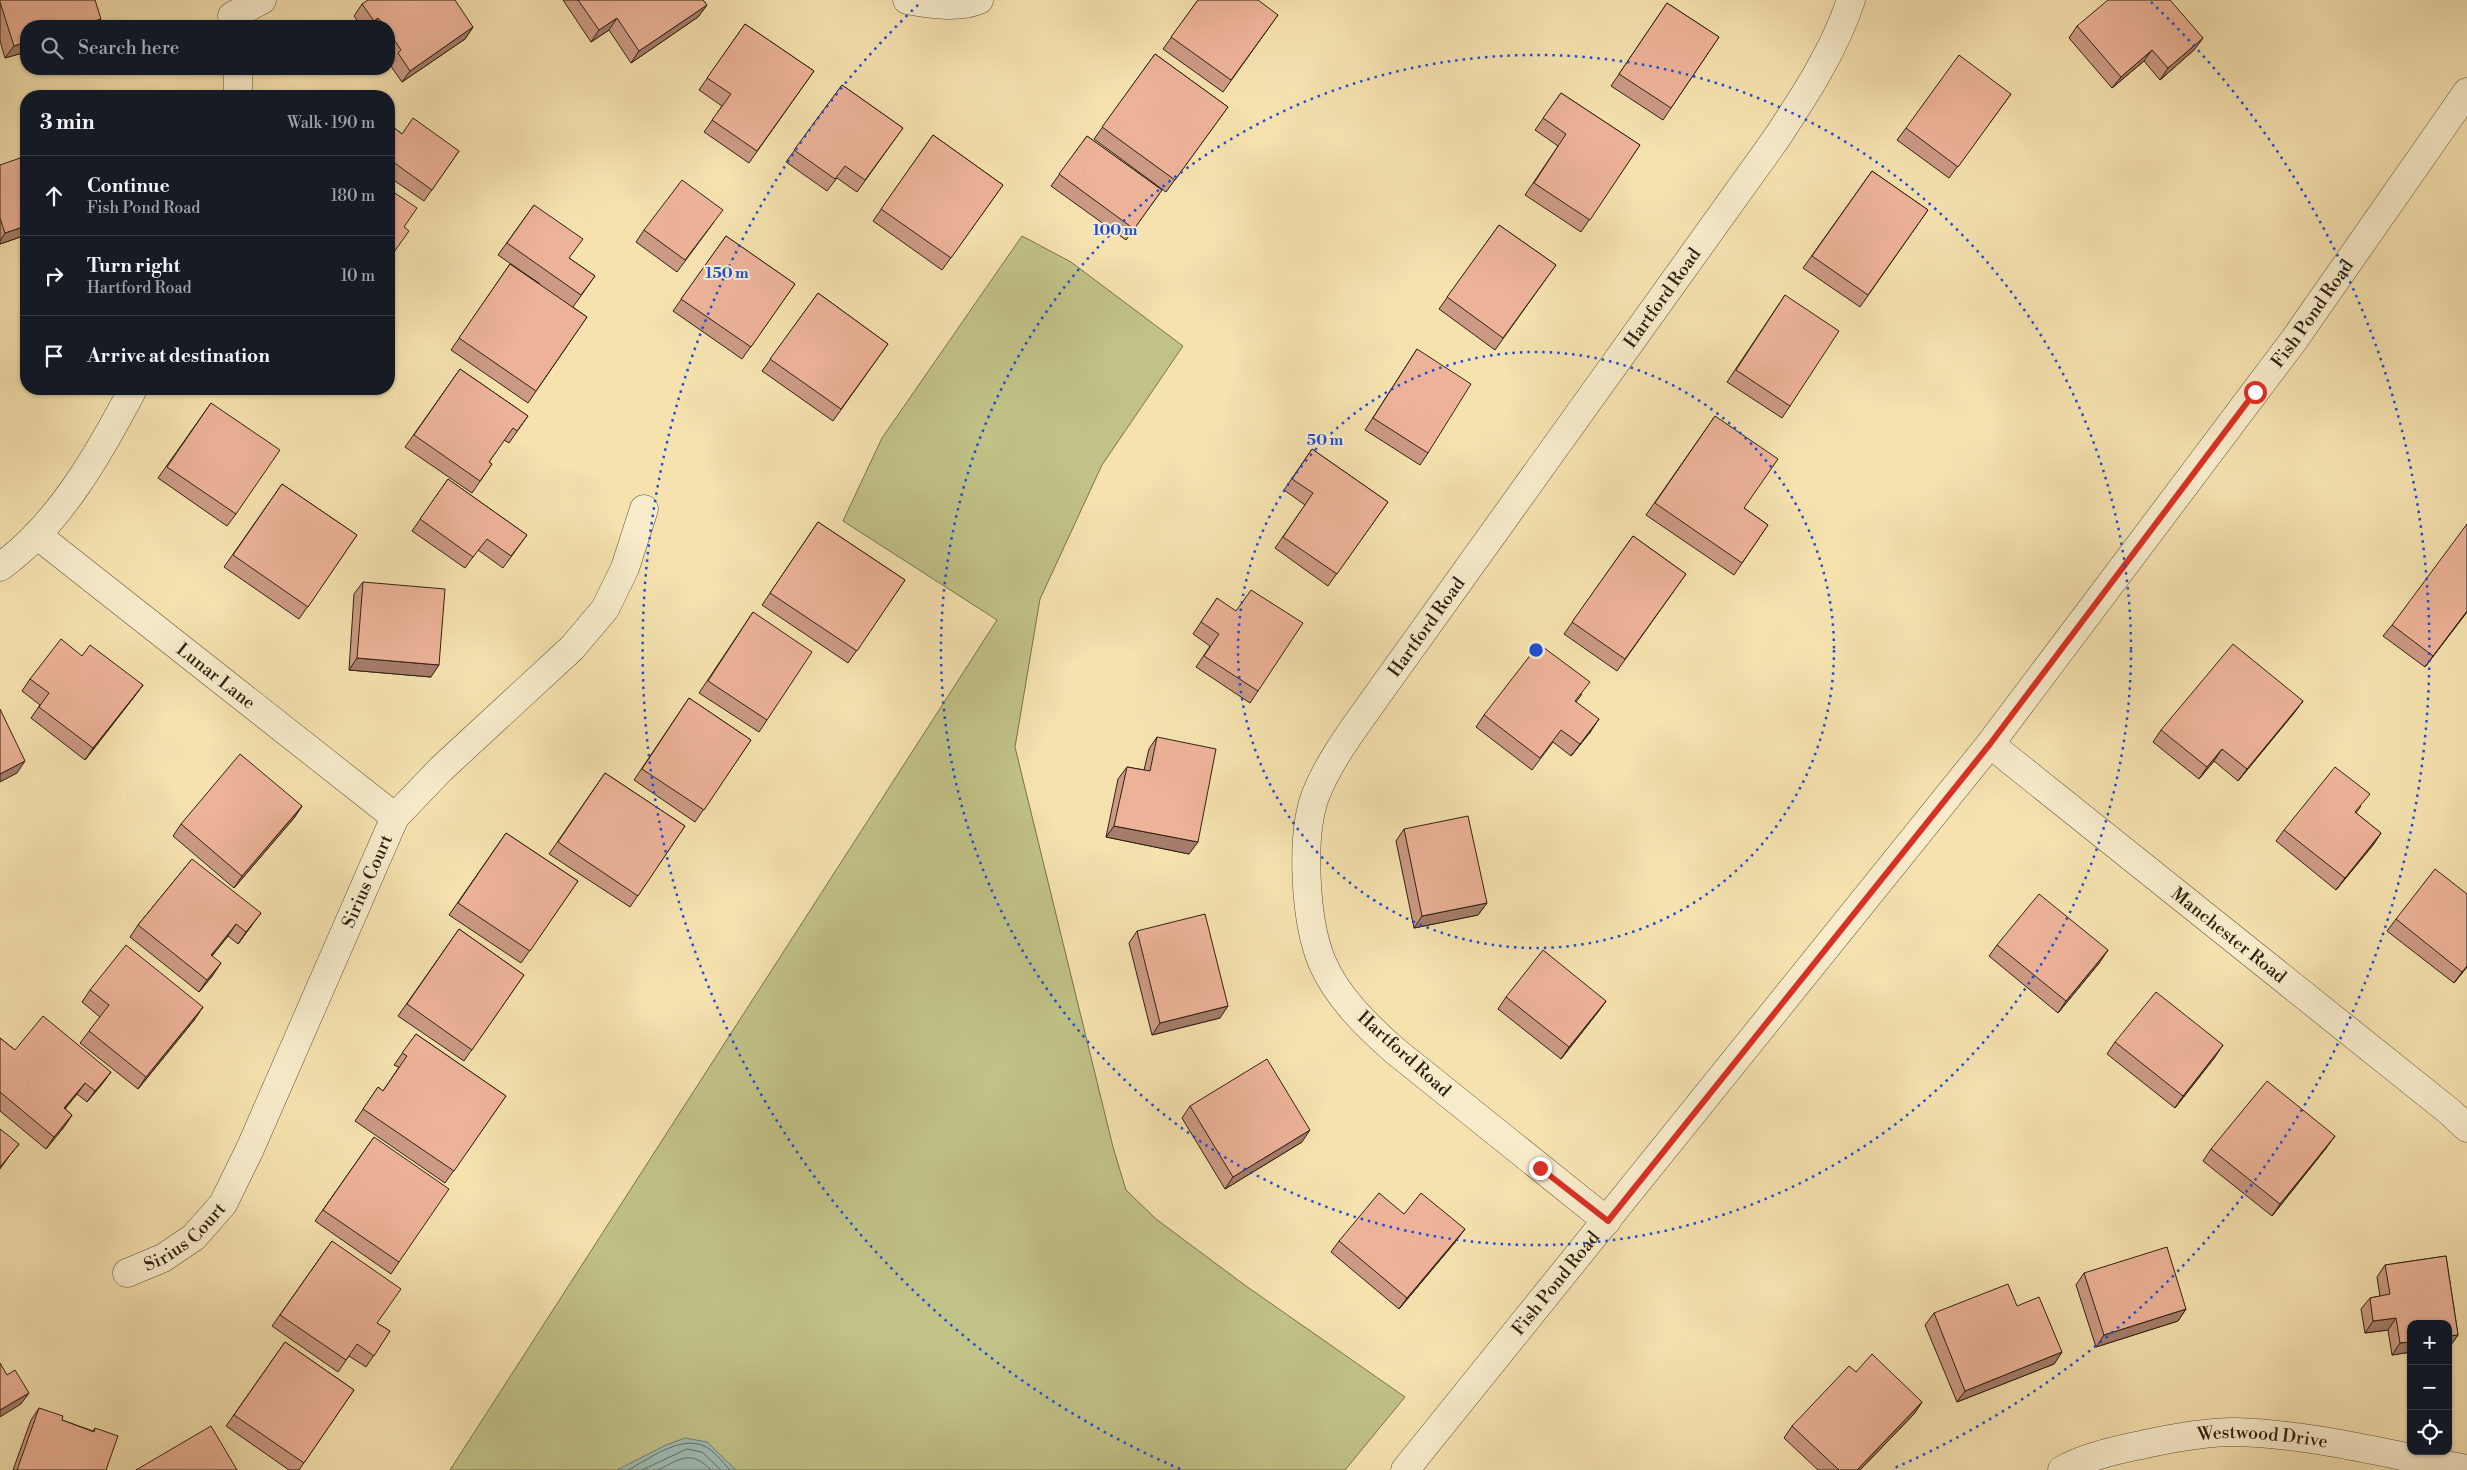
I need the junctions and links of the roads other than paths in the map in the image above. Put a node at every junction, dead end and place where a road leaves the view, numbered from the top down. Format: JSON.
{"nodes":[{"id":1,"x":262,"y":0,"type":"edge"},
{"id":2,"x":907,"y":0,"type":"edge"},
{"id":3,"x":979,"y":0,"type":"edge"},
{"id":4,"x":1851,"y":0,"type":"edge"},
{"id":5,"x":230,"y":14,"type":"edge"},
{"id":6,"x":238,"y":75,"type":"edge"},
{"id":7,"x":238,"y":90,"type":"edge"},
{"id":8,"x":2467,"y":92,"type":"edge"},
{"id":9,"x":130,"y":395,"type":"edge"},
{"id":10,"x":644,"y":509,"type":"dead end"},
{"id":11,"x":37,"y":535,"type":"junction"},
{"id":12,"x":0,"y":567,"type":"edge"},
{"id":13,"x":1990,"y":744,"type":"junction"},
{"id":14,"x":395,"y":817,"type":"junction"},
{"id":15,"x":2467,"y":1128,"type":"edge"},
{"id":16,"x":1608,"y":1221,"type":"junction"},
{"id":17,"x":127,"y":1273,"type":"dead end"},
{"id":18,"x":2467,"y":1469,"type":"edge"},
{"id":19,"x":1405,"y":1470,"type":"edge"},
{"id":20,"x":2062,"y":1470,"type":"edge"}],
"edges":[{"from":1,"to":5,"type":"street"},
{"from":2,"to":3,"type":"street"},
{"from":4,"to":16,"type":"street","name":"Hartford Road"},
{"from":6,"to":7,"type":"street"},
{"from":8,"to":13,"type":"street","name":"Fish Pond Road"},
{"from":9,"to":11,"type":"street"},
{"from":10,"to":14,"type":"street","name":"Sirius Court"},
{"from":11,"to":12,"type":"street"},
{"from":11,"to":14,"type":"street","name":"Lunar Lane"},
{"from":13,"to":15,"type":"street","name":"Manchester Road"},
{"from":13,"to":16,"type":"street","name":"Fish Pond Road"},
{"from":14,"to":17,"type":"street","name":"Sirius Court"},
{"from":16,"to":19,"type":"street","name":"Fish Pond Road"},
{"from":18,"to":20,"type":"street","name":"Westwood Drive"}]}
